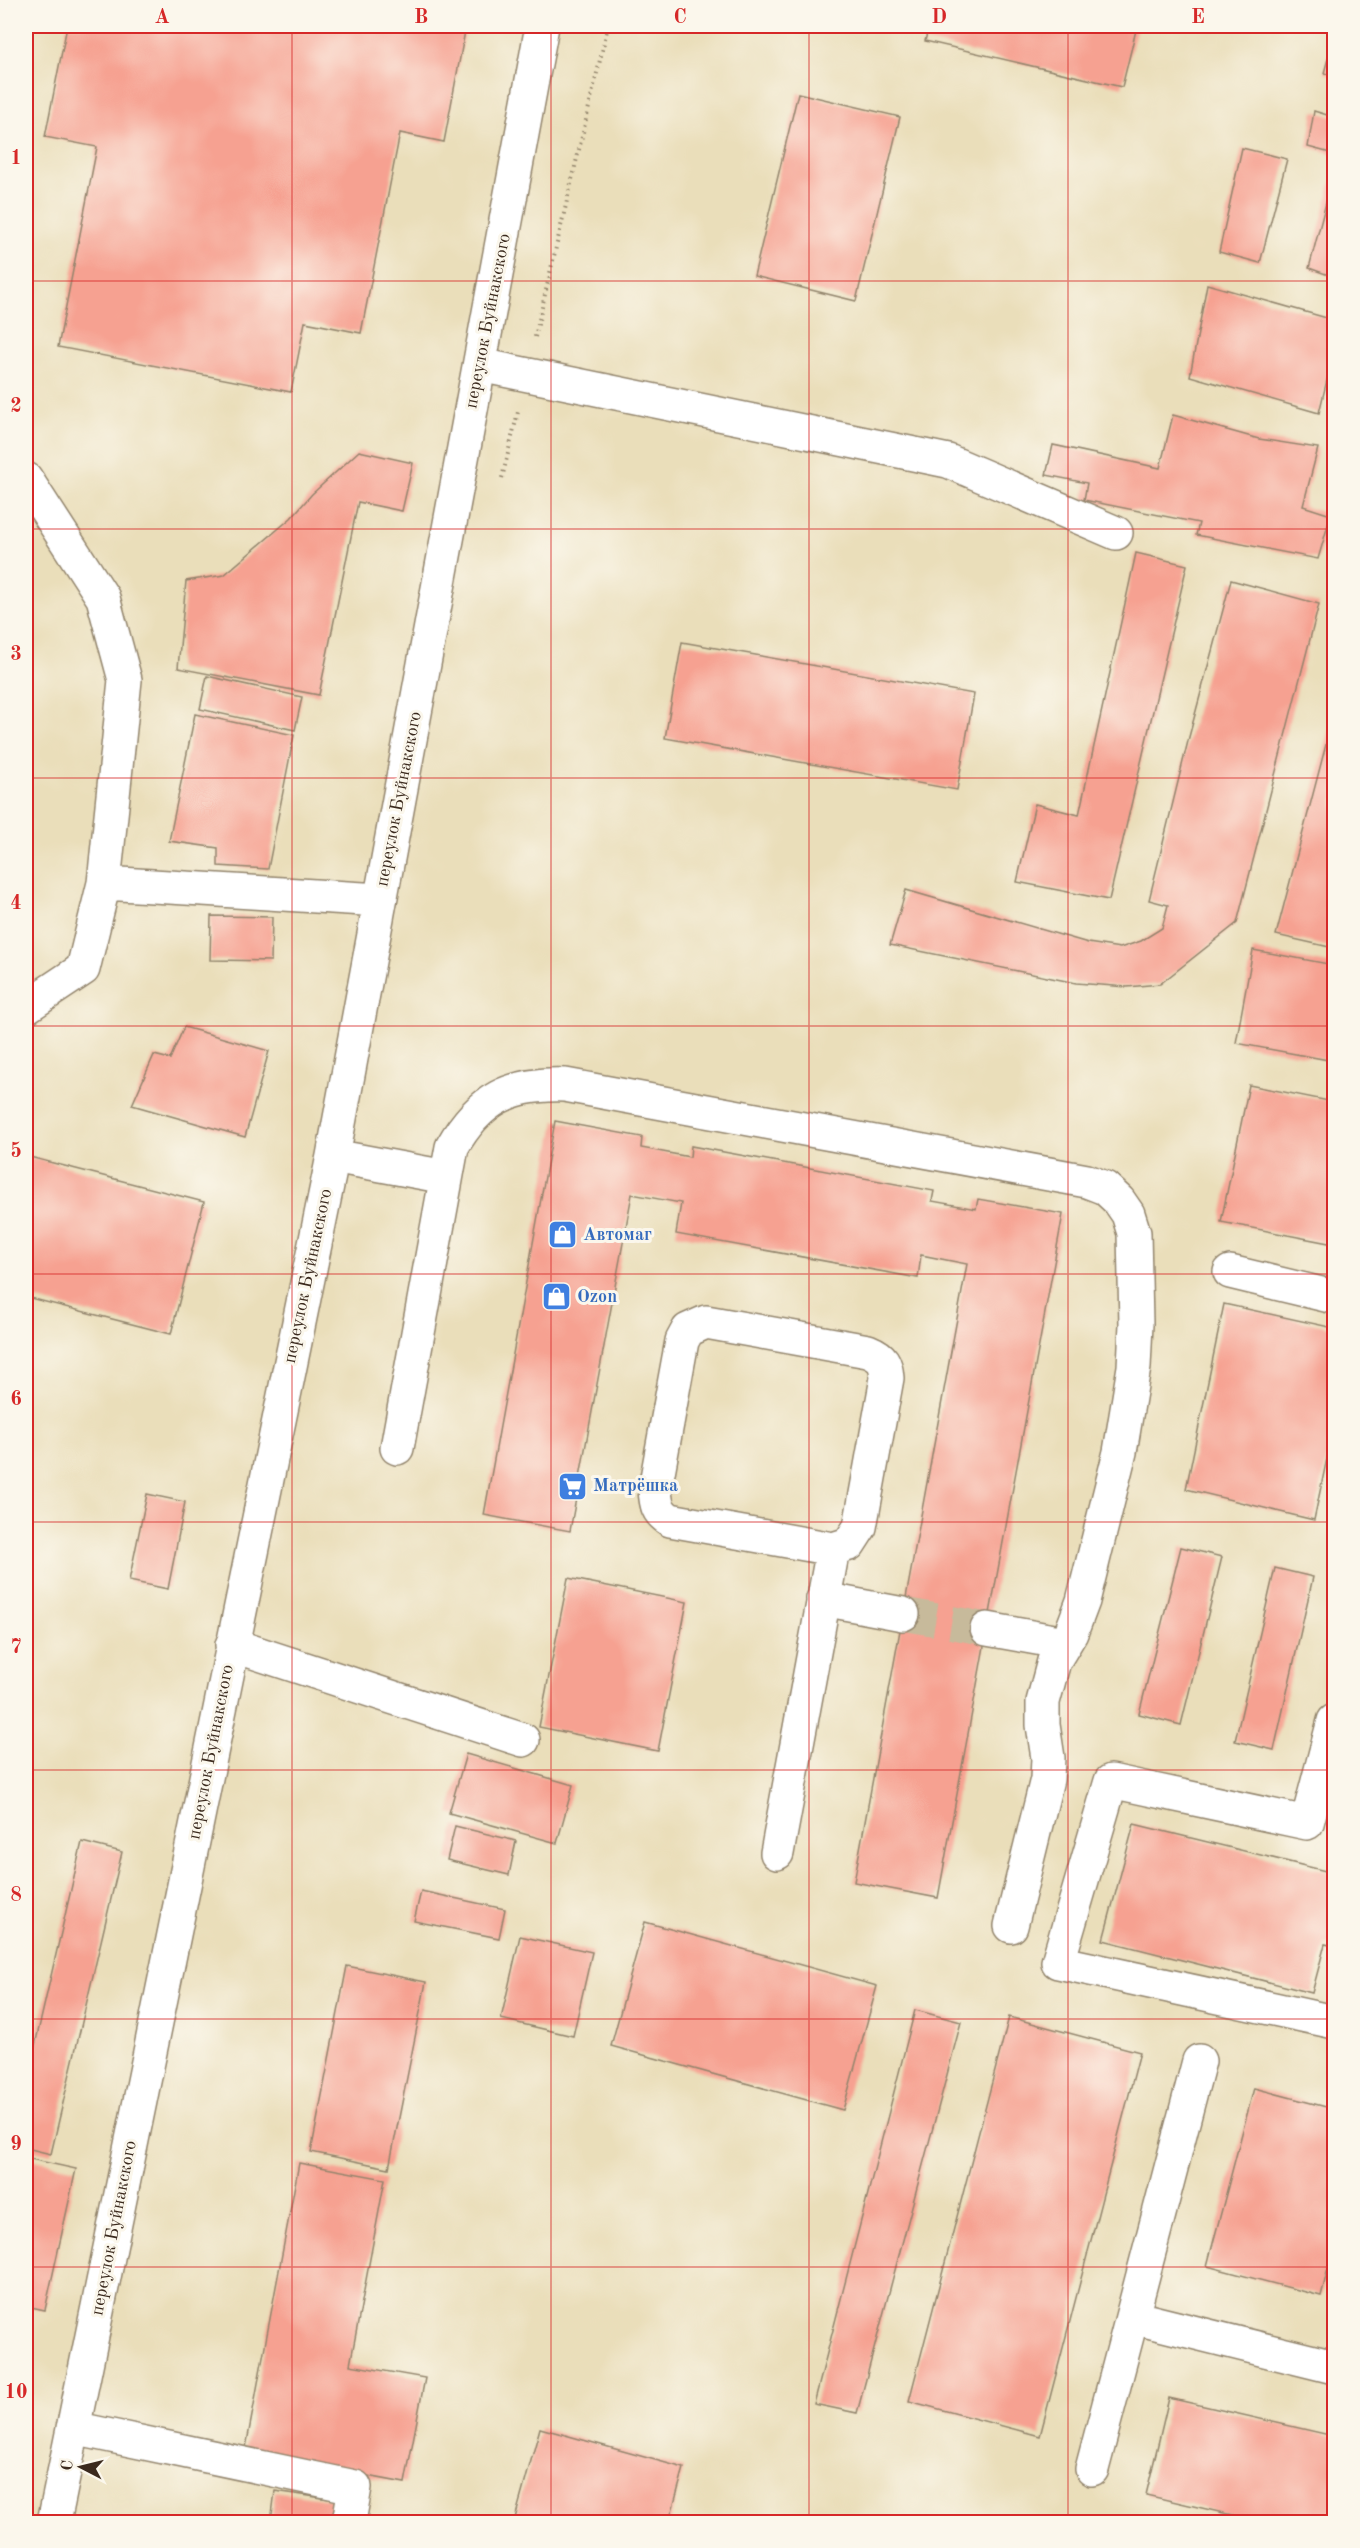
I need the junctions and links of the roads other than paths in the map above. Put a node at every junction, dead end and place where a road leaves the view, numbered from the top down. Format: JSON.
{"nodes":[{"id":1,"x":542,"y":26,"type":"edge"},
{"id":2,"x":480,"y":365,"type":"junction"},
{"id":3,"x":26,"y":479,"type":"edge"},
{"id":4,"x":1116,"y":533,"type":"dead end"},
{"id":5,"x":104,"y":883,"type":"junction"},
{"id":6,"x":380,"y":900,"type":"junction"},
{"id":7,"x":26,"y":1007,"type":"edge"},
{"id":8,"x":333,"y":1156,"type":"junction"},
{"id":9,"x":446,"y":1177,"type":"junction"},
{"id":10,"x":1230,"y":1272,"type":"dead end"},
{"id":11,"x":1335,"y":1297,"type":"edge"},
{"id":12,"x":397,"y":1448,"type":"dead end"},
{"id":13,"x":833,"y":1550,"type":"junction"},
{"id":14,"x":824,"y":1599,"type":"junction"},
{"id":15,"x":903,"y":1614,"type":"tunnel mouth"},
{"id":16,"x":987,"y":1629,"type":"tunnel mouth"},
{"id":17,"x":1065,"y":1643,"type":"junction"},
{"id":18,"x":232,"y":1645,"type":"junction"},
{"id":19,"x":1335,"y":1722,"type":"edge"},
{"id":20,"x":523,"y":1740,"type":"dead end"},
{"id":21,"x":777,"y":1853,"type":"dead end"},
{"id":22,"x":1011,"y":1926,"type":"dead end"},
{"id":23,"x":1335,"y":2022,"type":"edge"},
{"id":24,"x":1199,"y":2061,"type":"dead end"},
{"id":25,"x":1132,"y":2317,"type":"junction"},
{"id":26,"x":1335,"y":2367,"type":"edge"},
{"id":27,"x":73,"y":2428,"type":"junction"},
{"id":28,"x":1092,"y":2469,"type":"dead end"},
{"id":29,"x":54,"y":2523,"type":"edge"},
{"id":30,"x":349,"y":2523,"type":"edge"}],
"edges":[{"from":1,"to":2,"type":"street","name":"переулок Буйнакского"},
{"from":2,"to":4,"type":"street"},
{"from":2,"to":6,"type":"street","name":"переулок Буйнакского"},
{"from":3,"to":5,"type":"street"},
{"from":5,"to":6,"type":"street"},
{"from":5,"to":7,"type":"street"},
{"from":6,"to":8,"type":"street","name":"переулок Буйнакского"},
{"from":8,"to":9,"type":"street"},
{"from":8,"to":18,"type":"street","name":"переулок Буйнакского"},
{"from":9,"to":12,"type":"street"},
{"from":9,"to":17,"type":"street"},
{"from":10,"to":11,"type":"street"},
{"from":13,"to":13,"type":"street"},
{"from":13,"to":14,"type":"street"},
{"from":14,"to":15,"type":"street"},
{"from":14,"to":21,"type":"street"},
{"from":16,"to":17,"type":"street"},
{"from":17,"to":22,"type":"street"},
{"from":18,"to":20,"type":"street"},
{"from":18,"to":27,"type":"street","name":"переулок Буйнакского"},
{"from":19,"to":23,"type":"street"},
{"from":24,"to":25,"type":"street"},
{"from":25,"to":26,"type":"street"},
{"from":25,"to":28,"type":"street"},
{"from":27,"to":29,"type":"street","name":"переулок Буйнакского"},
{"from":27,"to":30,"type":"street"}]}
